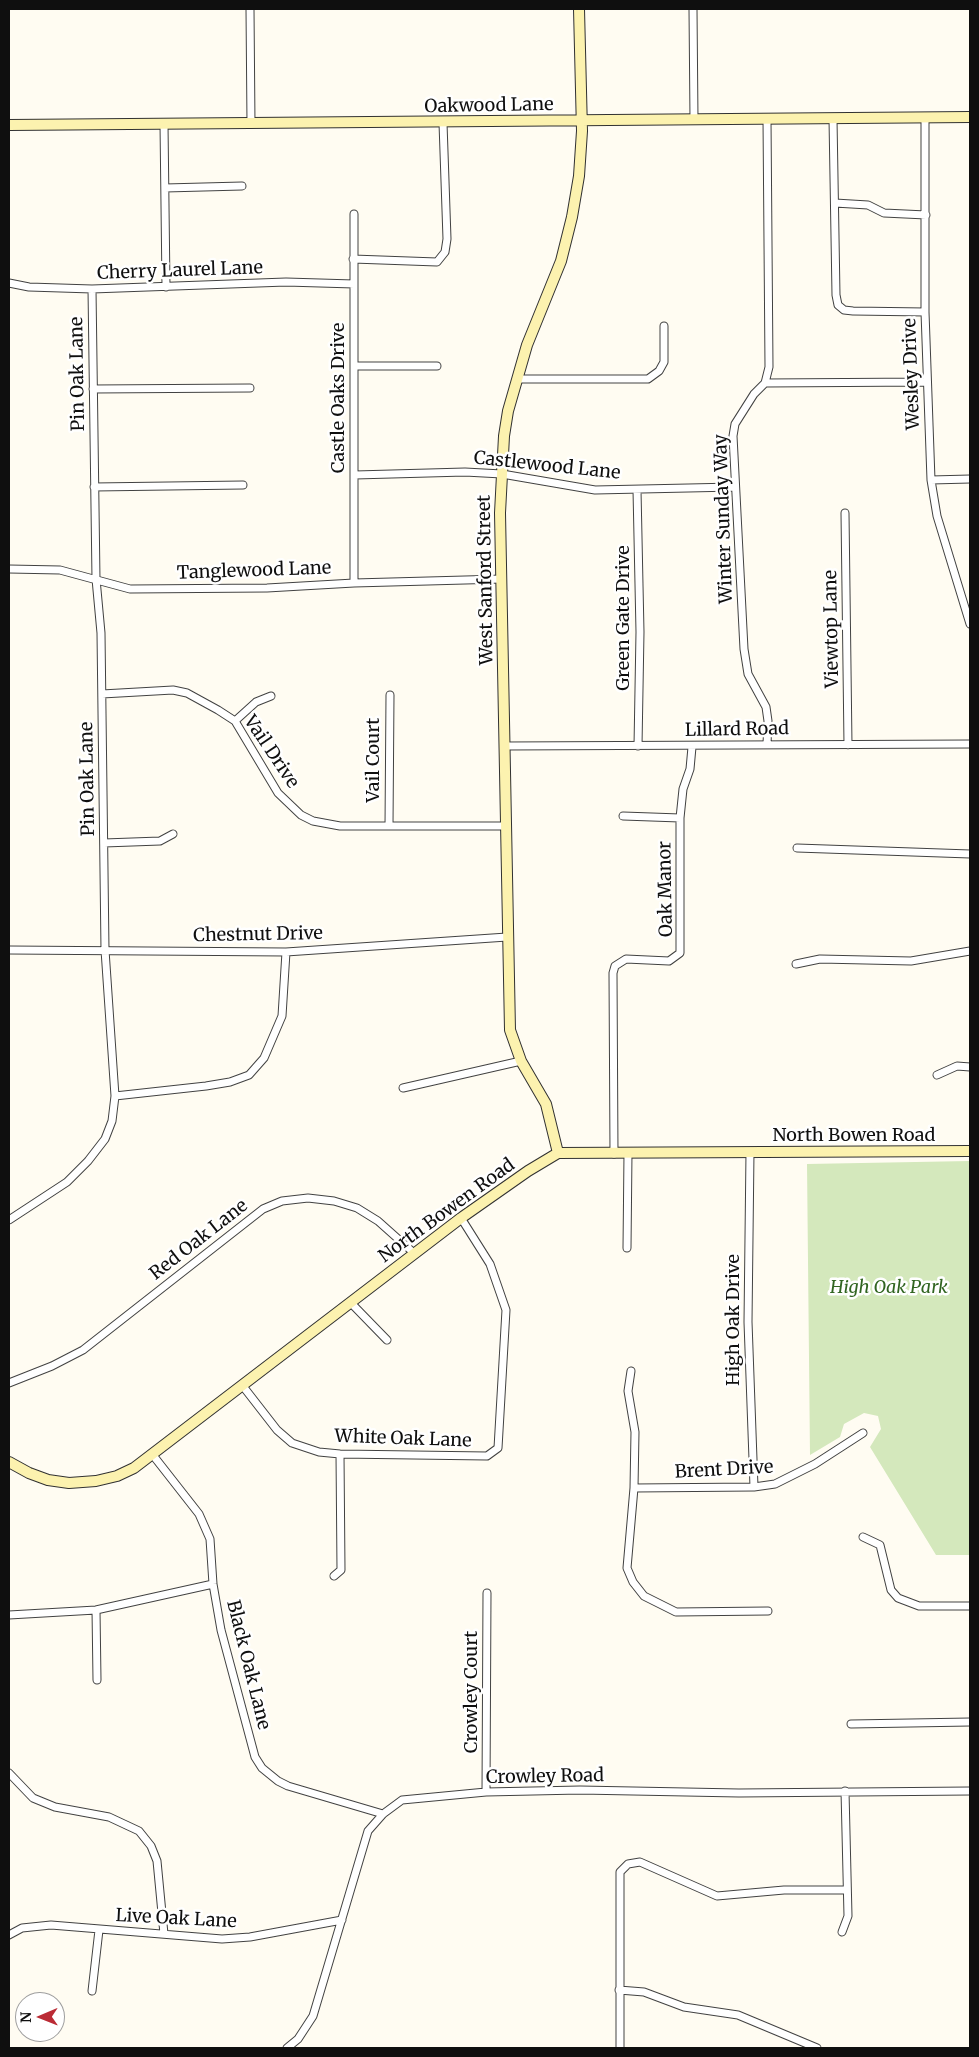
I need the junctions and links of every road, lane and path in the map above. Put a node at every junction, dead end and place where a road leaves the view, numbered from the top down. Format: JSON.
{"nodes":[{"id":1,"x":250,"y":9,"type":"edge"},
{"id":2,"x":579,"y":9,"type":"edge"},
{"id":3,"x":693,"y":9,"type":"edge"},
{"id":4,"x":833,"y":118,"type":"junction"},
{"id":5,"x":925,"y":118,"type":"junction"},
{"id":6,"x":970,"y":118,"type":"edge"},
{"id":7,"x":767,"y":119,"type":"junction"},
{"id":8,"x":694,"y":120,"type":"junction"},
{"id":9,"x":581,"y":121,"type":"junction"},
{"id":10,"x":443,"y":123,"type":"junction"},
{"id":11,"x":164,"y":124,"type":"junction"},
{"id":12,"x":251,"y":124,"type":"junction"},
{"id":13,"x":9,"y":125,"type":"edge"},
{"id":14,"x":242,"y":186,"type":"dead end"},
{"id":15,"x":165,"y":188,"type":"junction"},
{"id":16,"x":835,"y":203,"type":"junction"},
{"id":17,"x":354,"y":214,"type":"dead end"},
{"id":18,"x":926,"y":215,"type":"junction"},
{"id":19,"x":353,"y":259,"type":"junction"},
{"id":20,"x":9,"y":283,"type":"edge"},
{"id":21,"x":354,"y":284,"type":"junction"},
{"id":22,"x":166,"y":287,"type":"junction"},
{"id":23,"x":92,"y":289,"type":"junction"},
{"id":24,"x":925,"y":312,"type":"junction"},
{"id":25,"x":664,"y":326,"type":"dead end"},
{"id":26,"x":355,"y":366,"type":"junction"},
{"id":27,"x":437,"y":366,"type":"dead end"},
{"id":28,"x":517,"y":379,"type":"junction"},
{"id":29,"x":926,"y":382,"type":"junction"},
{"id":30,"x":766,"y":383,"type":"junction"},
{"id":31,"x":250,"y":388,"type":"dead end"},
{"id":32,"x":93,"y":389,"type":"junction"},
{"id":33,"x":502,"y":474,"type":"junction"},
{"id":34,"x":355,"y":475,"type":"junction"},
{"id":35,"x":970,"y":479,"type":"edge"},
{"id":36,"x":930,"y":480,"type":"junction"},
{"id":37,"x":243,"y":485,"type":"dead end"},
{"id":38,"x":94,"y":487,"type":"junction"},
{"id":39,"x":735,"y":487,"type":"junction"},
{"id":40,"x":637,"y":490,"type":"junction"},
{"id":41,"x":845,"y":513,"type":"dead end"},
{"id":42,"x":9,"y":569,"type":"edge"},
{"id":43,"x":96,"y":579,"type":"junction"},
{"id":44,"x":502,"y":580,"type":"junction"},
{"id":45,"x":354,"y":583,"type":"junction"},
{"id":46,"x":970,"y":624,"type":"edge"},
{"id":47,"x":102,"y":694,"type":"junction"},
{"id":48,"x":390,"y":695,"type":"dead end"},
{"id":49,"x":271,"y":696,"type":"dead end"},
{"id":50,"x":235,"y":721,"type":"junction"},
{"id":51,"x":767,"y":744,"type":"junction"},
{"id":52,"x":970,"y":744,"type":"edge"},
{"id":53,"x":848,"y":745,"type":"junction"},
{"id":54,"x":505,"y":746,"type":"junction"},
{"id":55,"x":638,"y":746,"type":"junction"},
{"id":56,"x":692,"y":747,"type":"junction"},
{"id":57,"x":624,"y":816,"type":"dead end"},
{"id":58,"x":680,"y":818,"type":"junction"},
{"id":59,"x":389,"y":826,"type":"junction"},
{"id":60,"x":507,"y":826,"type":"junction"},
{"id":61,"x":173,"y":834,"type":"dead end"},
{"id":62,"x":104,"y":843,"type":"junction"},
{"id":63,"x":797,"y":848,"type":"dead end"},
{"id":64,"x":970,"y":854,"type":"edge"},
{"id":65,"x":507,"y":937,"type":"junction"},
{"id":66,"x":9,"y":950,"type":"edge"},
{"id":67,"x":105,"y":950,"type":"junction"},
{"id":68,"x":970,"y":951,"type":"edge"},
{"id":69,"x":286,"y":952,"type":"junction"},
{"id":70,"x":796,"y":964,"type":"dead end"},
{"id":71,"x":521,"y":1061,"type":"junction"},
{"id":72,"x":970,"y":1067,"type":"edge"},
{"id":73,"x":937,"y":1076,"type":"dead end"},
{"id":74,"x":403,"y":1088,"type":"dead end"},
{"id":75,"x":115,"y":1096,"type":"junction"},
{"id":76,"x":970,"y":1151,"type":"edge"},
{"id":77,"x":750,"y":1152,"type":"junction"},
{"id":78,"x":558,"y":1153,"type":"junction"},
{"id":79,"x":628,"y":1153,"type":"junction"},
{"id":80,"x":614,"y":1154,"type":"junction"},
{"id":81,"x":460,"y":1218,"type":"junction"},
{"id":82,"x":9,"y":1220,"type":"edge"},
{"id":83,"x":627,"y":1248,"type":"dead end"},
{"id":84,"x":414,"y":1254,"type":"junction"},
{"id":85,"x":350,"y":1303,"type":"junction"},
{"id":86,"x":387,"y":1340,"type":"dead end"},
{"id":87,"x":631,"y":1371,"type":"dead end"},
{"id":88,"x":9,"y":1383,"type":"edge"},
{"id":89,"x":242,"y":1385,"type":"junction"},
{"id":90,"x":863,"y":1433,"type":"dead end"},
{"id":91,"x":152,"y":1454,"type":"junction"},
{"id":92,"x":340,"y":1454,"type":"junction"},
{"id":93,"x":9,"y":1462,"type":"edge"},
{"id":94,"x":754,"y":1487,"type":"junction"},
{"id":95,"x":634,"y":1488,"type":"junction"},
{"id":96,"x":863,"y":1537,"type":"dead end"},
{"id":97,"x":334,"y":1576,"type":"dead end"},
{"id":98,"x":213,"y":1584,"type":"junction"},
{"id":99,"x":487,"y":1593,"type":"dead end"},
{"id":100,"x":970,"y":1606,"type":"edge"},
{"id":101,"x":96,"y":1610,"type":"junction"},
{"id":102,"x":768,"y":1611,"type":"dead end"},
{"id":103,"x":9,"y":1615,"type":"edge"},
{"id":104,"x":98,"y":1680,"type":"dead end"},
{"id":105,"x":970,"y":1722,"type":"edge"},
{"id":106,"x":851,"y":1724,"type":"dead end"},
{"id":107,"x":9,"y":1772,"type":"edge"},
{"id":108,"x":845,"y":1791,"type":"junction"},
{"id":109,"x":970,"y":1791,"type":"edge"},
{"id":110,"x":486,"y":1792,"type":"junction"},
{"id":111,"x":382,"y":1814,"type":"junction"},
{"id":112,"x":847,"y":1890,"type":"junction"},
{"id":113,"x":342,"y":1920,"type":"junction"},
{"id":114,"x":99,"y":1930,"type":"junction"},
{"id":115,"x":842,"y":1932,"type":"dead end"},
{"id":116,"x":164,"y":1934,"type":"junction"},
{"id":117,"x":9,"y":1935,"type":"edge"},
{"id":118,"x":620,"y":1990,"type":"junction"},
{"id":119,"x":92,"y":1991,"type":"dead end"},
{"id":120,"x":287,"y":2048,"type":"edge"},
{"id":121,"x":620,"y":2048,"type":"edge"},
{"id":122,"x":817,"y":2048,"type":"edge"}],
"edges":[{"from":1,"to":12,"type":"street"},
{"from":2,"to":9,"type":"street","name":"West Sanford Street"},
{"from":3,"to":8,"type":"street"},
{"from":4,"to":5,"type":"street","name":"Oakwood Lane"},
{"from":4,"to":7,"type":"street","name":"Oakwood Lane"},
{"from":4,"to":16,"type":"street"},
{"from":5,"to":6,"type":"street","name":"Oakwood Lane"},
{"from":5,"to":18,"type":"street","name":"Wesley Drive"},
{"from":7,"to":8,"type":"street","name":"Oakwood Lane"},
{"from":7,"to":30,"type":"street"},
{"from":8,"to":9,"type":"street","name":"Oakwood Lane"},
{"from":9,"to":10,"type":"street","name":"Oakwood Lane"},
{"from":9,"to":28,"type":"street","name":"West Sanford Street"},
{"from":10,"to":12,"type":"street","name":"Oakwood Lane"},
{"from":10,"to":19,"type":"street"},
{"from":11,"to":12,"type":"street","name":"Oakwood Lane"},
{"from":11,"to":13,"type":"street","name":"Oakwood Lane"},
{"from":11,"to":15,"type":"street"},
{"from":14,"to":15,"type":"street"},
{"from":15,"to":22,"type":"street"},
{"from":16,"to":18,"type":"street"},
{"from":16,"to":24,"type":"street"},
{"from":17,"to":19,"type":"street","name":"Castle Oaks Drive"},
{"from":18,"to":24,"type":"street","name":"Wesley Drive"},
{"from":19,"to":21,"type":"street","name":"Castle Oaks Drive"},
{"from":20,"to":23,"type":"street","name":"Cherry Laurel Lane"},
{"from":21,"to":22,"type":"street","name":"Cherry Laurel Lane"},
{"from":21,"to":26,"type":"street","name":"Castle Oaks Drive"},
{"from":22,"to":23,"type":"street","name":"Cherry Laurel Lane"},
{"from":23,"to":32,"type":"street","name":"Pin Oak Lane"},
{"from":24,"to":29,"type":"street","name":"Wesley Drive"},
{"from":25,"to":28,"type":"street"},
{"from":26,"to":27,"type":"street"},
{"from":26,"to":34,"type":"street","name":"Castle Oaks Drive"},
{"from":28,"to":33,"type":"street","name":"West Sanford Street"},
{"from":29,"to":30,"type":"street"},
{"from":29,"to":36,"type":"street","name":"Wesley Drive"},
{"from":30,"to":39,"type":"street","name":"Winter Sunday Way"},
{"from":31,"to":32,"type":"street"},
{"from":32,"to":38,"type":"street","name":"Pin Oak Lane"},
{"from":33,"to":34,"type":"street","name":"Castlewood Lane"},
{"from":33,"to":40,"type":"street","name":"Castlewood Lane"},
{"from":33,"to":44,"type":"street","name":"West Sanford Street"},
{"from":34,"to":45,"type":"street","name":"Castle Oaks Drive"},
{"from":35,"to":36,"type":"street"},
{"from":36,"to":46,"type":"street","name":"Wesley Drive"},
{"from":37,"to":38,"type":"street"},
{"from":38,"to":43,"type":"street","name":"Pin Oak Lane"},
{"from":39,"to":40,"type":"street","name":"Castlewood Lane"},
{"from":39,"to":51,"type":"street","name":"Winter Sunday Way"},
{"from":40,"to":55,"type":"street","name":"Green Gate Drive"},
{"from":41,"to":53,"type":"street","name":"Viewtop Lane"},
{"from":42,"to":43,"type":"street","name":"Tanglewood Lane"},
{"from":43,"to":45,"type":"street","name":"Tanglewood Lane"},
{"from":43,"to":47,"type":"street","name":"Pin Oak Lane"},
{"from":44,"to":45,"type":"street","name":"Tanglewood Lane"},
{"from":44,"to":54,"type":"street","name":"West Sanford Street"},
{"from":47,"to":50,"type":"street","name":"Vail Drive"},
{"from":47,"to":62,"type":"street","name":"Pin Oak Lane"},
{"from":48,"to":59,"type":"street","name":"Vail Court"},
{"from":49,"to":50,"type":"street"},
{"from":50,"to":59,"type":"street","name":"Vail Drive"},
{"from":51,"to":53,"type":"street","name":"Lillard Road"},
{"from":51,"to":56,"type":"street","name":"Lillard Road"},
{"from":52,"to":53,"type":"street","name":"Lillard Road"},
{"from":54,"to":55,"type":"street","name":"Lillard Road"},
{"from":54,"to":60,"type":"street","name":"West Sanford Street"},
{"from":55,"to":56,"type":"street","name":"Lillard Road"},
{"from":56,"to":58,"type":"street","name":"Oak Manor"},
{"from":57,"to":58,"type":"street"},
{"from":58,"to":80,"type":"street","name":"Oak Manor"},
{"from":59,"to":60,"type":"street","name":"Vail Drive"},
{"from":60,"to":65,"type":"street","name":"West Sanford Street"},
{"from":61,"to":62,"type":"street"},
{"from":62,"to":67,"type":"street","name":"Pin Oak Lane"},
{"from":63,"to":64,"type":"street"},
{"from":65,"to":69,"type":"street","name":"Chestnut Drive"},
{"from":65,"to":71,"type":"street","name":"West Sanford Street"},
{"from":66,"to":67,"type":"street","name":"Chestnut Drive"},
{"from":67,"to":69,"type":"street","name":"Chestnut Drive"},
{"from":67,"to":75,"type":"street","name":"Pin Oak Lane"},
{"from":68,"to":70,"type":"street"},
{"from":69,"to":75,"type":"street"},
{"from":71,"to":74,"type":"street"},
{"from":71,"to":78,"type":"street","name":"West Sanford Street"},
{"from":72,"to":73,"type":"street"},
{"from":75,"to":82,"type":"street","name":"Pin Oak Lane"},
{"from":76,"to":77,"type":"street","name":"North Bowen Road"},
{"from":77,"to":79,"type":"street","name":"North Bowen Road"},
{"from":77,"to":94,"type":"street","name":"High Oak Drive"},
{"from":78,"to":80,"type":"street","name":"North Bowen Road"},
{"from":78,"to":81,"type":"street","name":"North Bowen Road"},
{"from":79,"to":80,"type":"street","name":"North Bowen Road"},
{"from":79,"to":83,"type":"street"},
{"from":81,"to":84,"type":"street","name":"North Bowen Road"},
{"from":81,"to":92,"type":"street","name":"White Oak Lane"},
{"from":84,"to":85,"type":"street","name":"North Bowen Road"},
{"from":84,"to":88,"type":"street","name":"Red Oak Lane"},
{"from":85,"to":86,"type":"street"},
{"from":85,"to":89,"type":"street","name":"North Bowen Road"},
{"from":87,"to":95,"type":"street"},
{"from":89,"to":91,"type":"street","name":"North Bowen Road"},
{"from":89,"to":92,"type":"street","name":"White Oak Lane"},
{"from":90,"to":94,"type":"street","name":"Brent Drive"},
{"from":91,"to":93,"type":"street","name":"North Bowen Road"},
{"from":91,"to":98,"type":"street","name":"Black Oak Lane"},
{"from":92,"to":97,"type":"street"},
{"from":94,"to":95,"type":"street","name":"Brent Drive"},
{"from":95,"to":102,"type":"street"},
{"from":96,"to":100,"type":"street"},
{"from":98,"to":101,"type":"street"},
{"from":98,"to":111,"type":"street","name":"Black Oak Lane"},
{"from":99,"to":110,"type":"street","name":"Crowley Court"},
{"from":101,"to":103,"type":"street"},
{"from":101,"to":104,"type":"street"},
{"from":105,"to":106,"type":"street"},
{"from":107,"to":116,"type":"street"},
{"from":108,"to":109,"type":"street","name":"Crowley Road"},
{"from":108,"to":110,"type":"street","name":"Crowley Road"},
{"from":108,"to":112,"type":"street"},
{"from":110,"to":111,"type":"street","name":"Crowley Road"},
{"from":111,"to":113,"type":"street","name":"Crowley Road"},
{"from":112,"to":115,"type":"street"},
{"from":112,"to":118,"type":"street"},
{"from":113,"to":116,"type":"street","name":"Live Oak Lane"},
{"from":113,"to":120,"type":"street","name":"Crowley Road"},
{"from":114,"to":116,"type":"street","name":"Live Oak Lane"},
{"from":114,"to":117,"type":"street","name":"Live Oak Lane"},
{"from":114,"to":119,"type":"street"},
{"from":118,"to":121,"type":"street"},
{"from":118,"to":122,"type":"street"}]}
